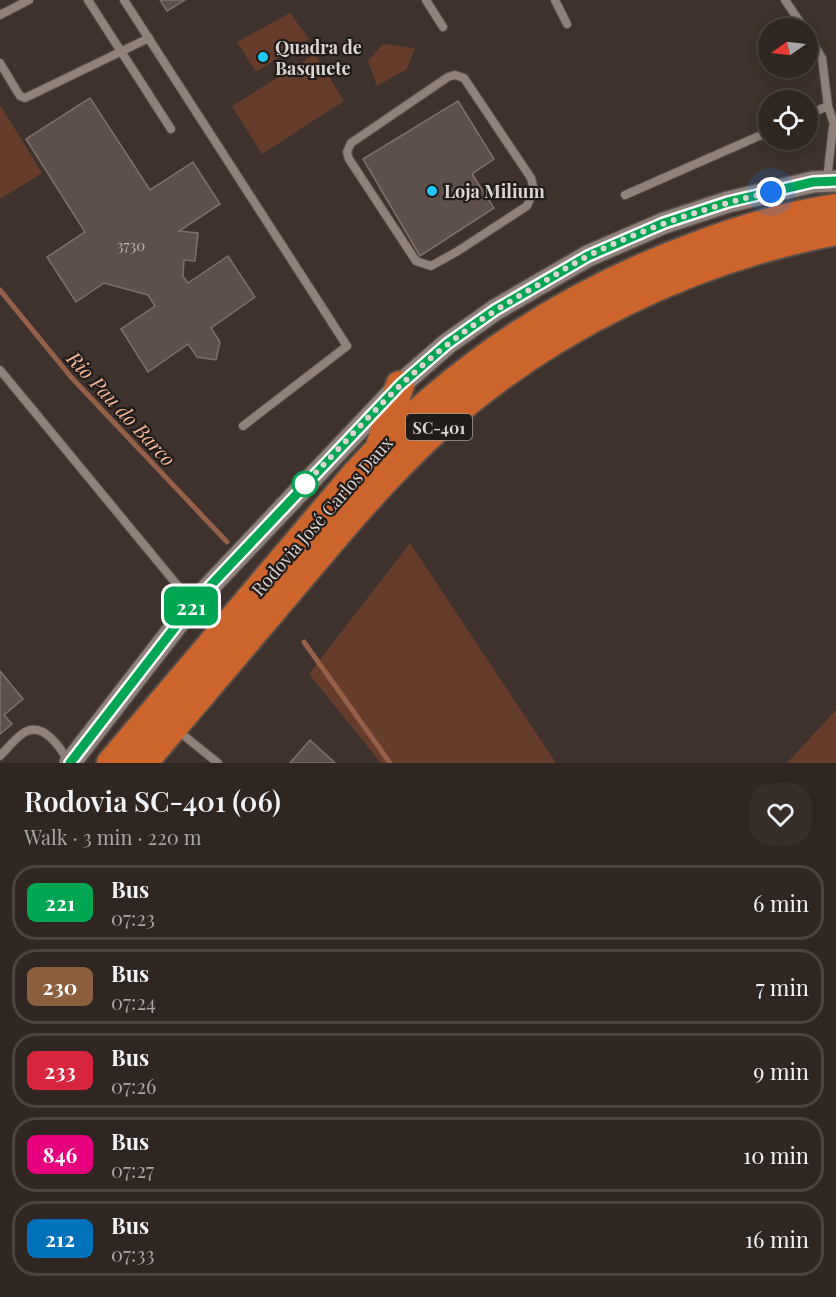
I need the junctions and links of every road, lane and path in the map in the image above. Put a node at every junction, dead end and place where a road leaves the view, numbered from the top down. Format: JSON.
{"nodes":[{"id":1,"x":29,"y":0,"type":"edge"},
{"id":2,"x":88,"y":0,"type":"edge"},
{"id":3,"x":124,"y":0,"type":"edge"},
{"id":4,"x":426,"y":0,"type":"edge"},
{"id":5,"x":555,"y":0,"type":"edge"},
{"id":6,"x":785,"y":0,"type":"edge"},
{"id":7,"x":0,"y":15,"type":"edge"},
{"id":8,"x":797,"y":18,"type":"edge"},
{"id":9,"x":567,"y":24,"type":"dead end"},
{"id":10,"x":443,"y":27,"type":"dead end"},
{"id":11,"x":149,"y":38,"type":"junction"},
{"id":12,"x":122,"y":51,"type":"junction"},
{"id":13,"x":818,"y":51,"type":"edge"},
{"id":14,"x":0,"y":63,"type":"edge"},
{"id":15,"x":828,"y":106,"type":"junction"},
{"id":16,"x":818,"y":110,"type":"edge"},
{"id":17,"x":171,"y":129,"type":"dead end"},
{"id":18,"x":835,"y":129,"type":"edge"},
{"id":19,"x":758,"y":136,"type":"edge"},
{"id":20,"x":831,"y":181,"type":"edge"},
{"id":21,"x":625,"y":195,"type":"dead end"},
{"id":22,"x":836,"y":208,"type":"edge"},
{"id":23,"x":836,"y":231,"type":"edge"},
{"id":24,"x":431,"y":266,"type":"joint"},
{"id":25,"x":0,"y":370,"type":"edge"},
{"id":26,"x":400,"y":385,"type":"junction"},
{"id":27,"x":243,"y":426,"type":"dead end"},
{"id":28,"x":378,"y":449,"type":"junction"},
{"id":29,"x":193,"y":604,"type":"junction"},
{"id":30,"x":173,"y":728,"type":"junction"},
{"id":31,"x":0,"y":756,"type":"edge"},
{"id":32,"x":69,"y":763,"type":"edge"},
{"id":33,"x":111,"y":763,"type":"edge"},
{"id":34,"x":143,"y":763,"type":"edge"},
{"id":35,"x":218,"y":763,"type":"edge"}],
"edges":[{"from":1,"to":7,"type":"lane"},
{"from":2,"to":12,"type":"lane"},
{"from":3,"to":11,"type":"lane"},
{"from":4,"to":10,"type":"lane"},
{"from":5,"to":9,"type":"lane"},
{"from":6,"to":8,"type":"lane"},
{"from":11,"to":12,"type":"lane"},
{"from":11,"to":27,"type":"lane"},
{"from":12,"to":14,"type":"lane"},
{"from":12,"to":17,"type":"lane"},
{"from":13,"to":15,"type":"lane"},
{"from":15,"to":16,"type":"lane"},
{"from":15,"to":18,"type":"lane"},
{"from":18,"to":20,"type":"lane"},
{"from":19,"to":21,"type":"lane"},
{"from":20,"to":26,"type":"main road"},
{"from":22,"to":28,"type":"highway","name":"Rodovia José Carlos Daux","number":"SC-401"},
{"from":23,"to":30,"type":"highway","name":"Rodovia José Carlos Daux","number":"SC-401"},
{"from":24,"to":24,"type":"lane"},
{"from":25,"to":29,"type":"lane"},
{"from":26,"to":28,"type":"highway"},
{"from":26,"to":29,"type":"main road"},
{"from":28,"to":33,"type":"highway","name":"Rodovia José Carlos Daux","number":"SC-401"},
{"from":29,"to":32,"type":"main road"},
{"from":30,"to":34,"type":"highway","name":"Rodovia José Carlos Daux","number":"SC-401"},
{"from":30,"to":35,"type":"lane"},
{"from":31,"to":32,"type":"lane"}]}
